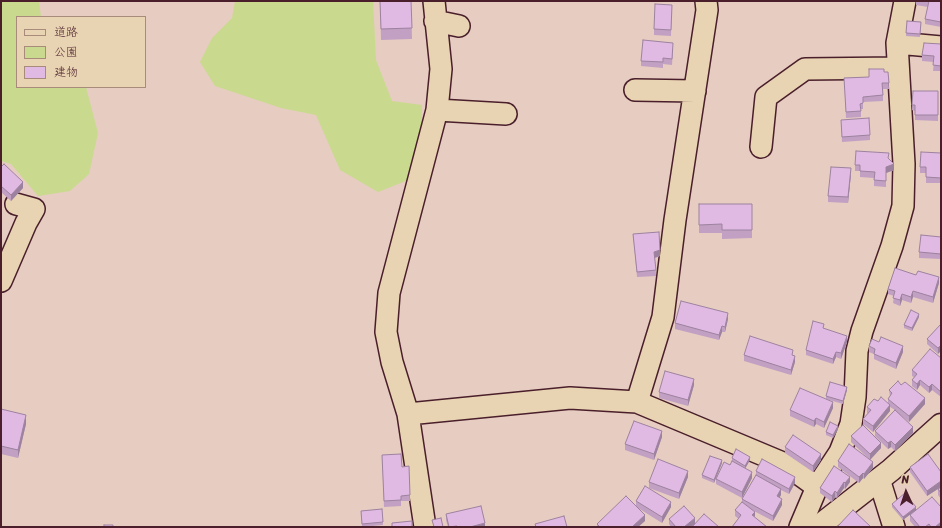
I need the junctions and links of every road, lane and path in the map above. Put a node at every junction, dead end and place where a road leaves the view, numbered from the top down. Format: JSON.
{"nodes":[{"id":1,"x":706,"y":1,"type":"edge"},
{"id":2,"x":905,"y":1,"type":"edge"},
{"id":3,"x":434,"y":11,"type":"edge"},
{"id":4,"x":459,"y":26,"type":"dead end"},
{"id":5,"x":897,"y":43,"type":"junction"},
{"id":6,"x":941,"y":47,"type":"edge"},
{"id":7,"x":898,"y":68,"type":"junction"},
{"id":8,"x":635,"y":90,"type":"dead end"},
{"id":9,"x":695,"y":91,"type":"junction"},
{"id":10,"x":437,"y":110,"type":"junction"},
{"id":11,"x":506,"y":114,"type":"dead end"},
{"id":12,"x":761,"y":147,"type":"dead end"},
{"id":13,"x":25,"y":206,"type":"dead end"},
{"id":14,"x":1,"y":281,"type":"edge"},
{"id":15,"x":637,"y":402,"type":"junction"},
{"id":16,"x":408,"y":414,"type":"junction"},
{"id":17,"x":941,"y":425,"type":"edge"},
{"id":18,"x":879,"y":479,"type":"junction"},
{"id":19,"x":817,"y":487,"type":"junction"},
{"id":20,"x":425,"y":527,"type":"edge"},
{"id":21,"x":800,"y":527,"type":"edge"},
{"id":22,"x":818,"y":527,"type":"edge"},
{"id":23,"x":894,"y":527,"type":"edge"}],
"edges":[{"from":1,"to":9,"type":"street"},
{"from":2,"to":5,"type":"street"},
{"from":3,"to":4,"type":"street"},
{"from":3,"to":10,"type":"street"},
{"from":5,"to":6,"type":"street"},
{"from":5,"to":7,"type":"street"},
{"from":7,"to":12,"type":"street"},
{"from":7,"to":19,"type":"street"},
{"from":8,"to":9,"type":"street"},
{"from":9,"to":15,"type":"street"},
{"from":10,"to":11,"type":"street"},
{"from":10,"to":16,"type":"street"},
{"from":13,"to":14,"type":"street"},
{"from":15,"to":16,"type":"street"},
{"from":15,"to":19,"type":"street"},
{"from":16,"to":20,"type":"street"},
{"from":17,"to":18,"type":"main road"},
{"from":18,"to":22,"type":"main road"},
{"from":18,"to":23,"type":"street"},
{"from":19,"to":21,"type":"street"}]}
